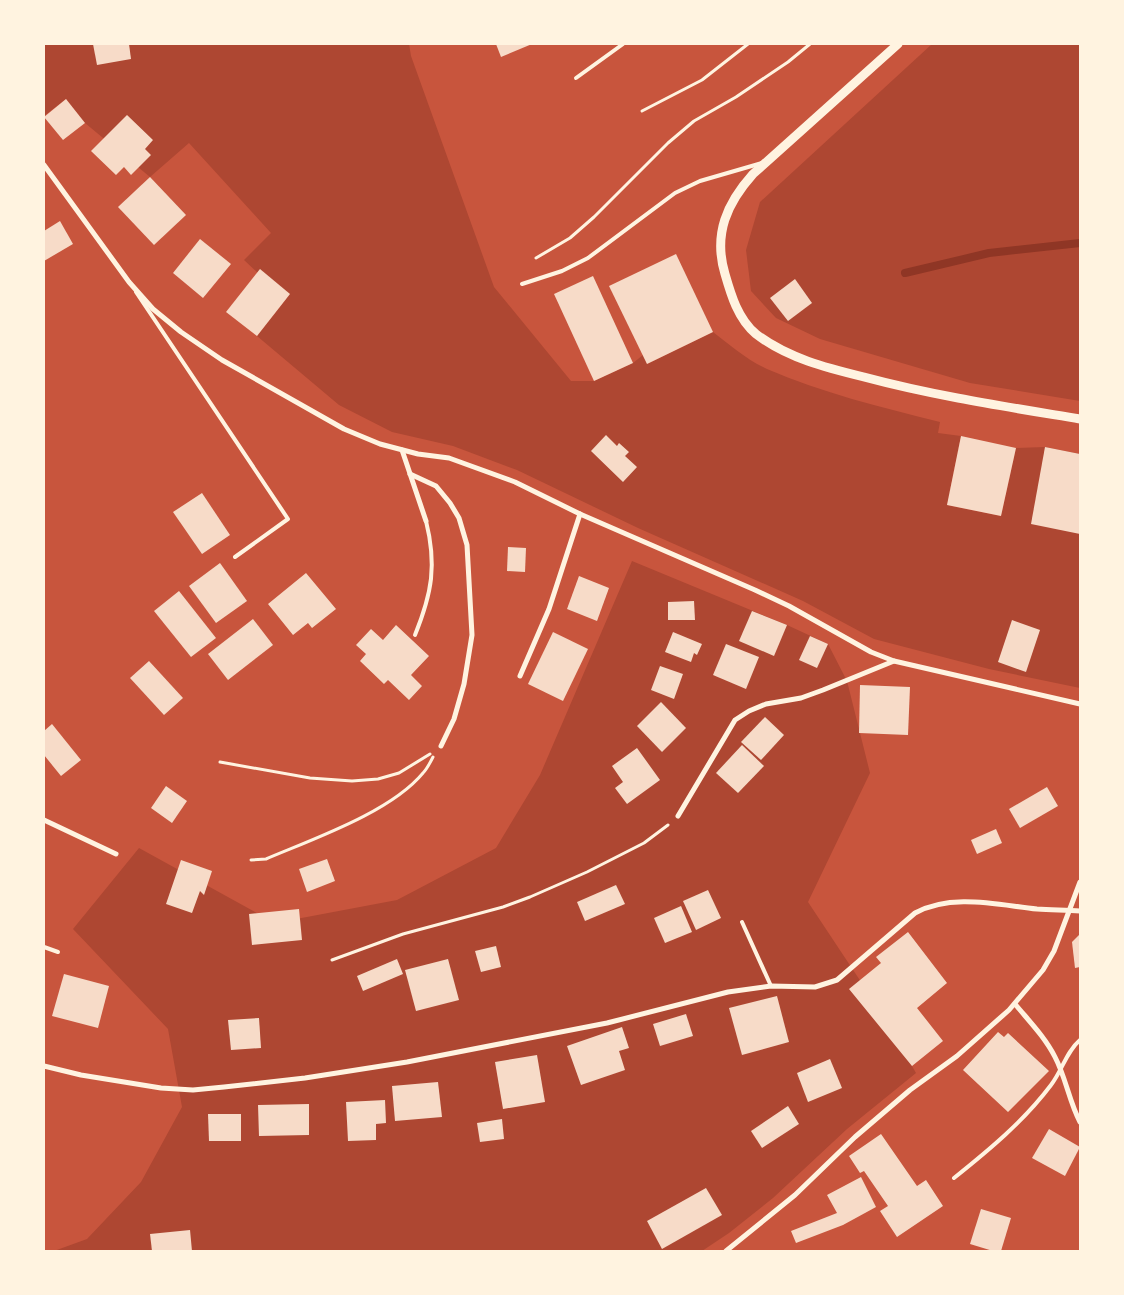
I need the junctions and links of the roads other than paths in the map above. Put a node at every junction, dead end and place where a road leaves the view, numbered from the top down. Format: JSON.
{"nodes":[{"id":1,"x":623,"y":44,"type":"edge"},
{"id":2,"x":898,"y":44,"type":"edge"},
{"id":3,"x":576,"y":78,"type":"dead end"},
{"id":4,"x":767,"y":161,"type":"junction"},
{"id":5,"x":44,"y":165,"type":"edge"},
{"id":6,"x":129,"y":282,"type":"junction"},
{"id":7,"x":522,"y":284,"type":"dead end"},
{"id":8,"x":1080,"y":419,"type":"edge"},
{"id":9,"x":402,"y":450,"type":"junction"},
{"id":10,"x":410,"y":474,"type":"junction"},
{"id":11,"x":580,"y":514,"type":"junction"},
{"id":12,"x":426,"y":521,"type":"joint"},
{"id":13,"x":235,"y":557,"type":"dead end"},
{"id":14,"x":416,"y":634,"type":"dead end"},
{"id":15,"x":894,"y":661,"type":"junction"},
{"id":16,"x":520,"y":676,"type":"dead end"},
{"id":17,"x":1080,"y":704,"type":"edge"},
{"id":18,"x":440,"y":746,"type":"road end"},
{"id":19,"x":678,"y":816,"type":"road end"},
{"id":20,"x":44,"y":820,"type":"edge"},
{"id":21,"x":116,"y":854,"type":"dead end"},
{"id":22,"x":1080,"y":882,"type":"edge"},
{"id":23,"x":1070,"y":910,"type":"junction"},
{"id":24,"x":1080,"y":910,"type":"edge"},
{"id":25,"x":742,"y":922,"type":"dead end"},
{"id":26,"x":44,"y":948,"type":"edge"},
{"id":27,"x":58,"y":952,"type":"dead end"},
{"id":28,"x":771,"y":986,"type":"junction"},
{"id":29,"x":1015,"y":1004,"type":"junction"},
{"id":30,"x":1080,"y":1040,"type":"edge"},
{"id":31,"x":44,"y":1066,"type":"edge"},
{"id":32,"x":1061,"y":1070,"type":"junction"},
{"id":33,"x":1080,"y":1122,"type":"edge"},
{"id":34,"x":954,"y":1178,"type":"dead end"},
{"id":35,"x":726,"y":1251,"type":"edge"}],
"edges":[{"from":1,"to":3,"type":"lane"},
{"from":2,"to":4,"type":"street"},
{"from":4,"to":7,"type":"lane"},
{"from":4,"to":8,"type":"street"},
{"from":5,"to":6,"type":"street"},
{"from":6,"to":9,"type":"street"},
{"from":6,"to":13,"type":"lane"},
{"from":9,"to":10,"type":"street"},
{"from":9,"to":11,"type":"street"},
{"from":10,"to":12,"type":"street"},
{"from":10,"to":18,"type":"street"},
{"from":11,"to":15,"type":"street"},
{"from":11,"to":16,"type":"street"},
{"from":12,"to":14,"type":"lane"},
{"from":15,"to":17,"type":"street"},
{"from":15,"to":19,"type":"street"},
{"from":20,"to":21,"type":"street"},
{"from":22,"to":23,"type":"street"},
{"from":23,"to":24,"type":"street"},
{"from":23,"to":28,"type":"street"},
{"from":23,"to":29,"type":"street"},
{"from":25,"to":28,"type":"lane"},
{"from":26,"to":27,"type":"lane"},
{"from":28,"to":31,"type":"street"},
{"from":29,"to":32,"type":"street"},
{"from":29,"to":35,"type":"street"},
{"from":30,"to":32,"type":"lane"},
{"from":32,"to":33,"type":"street"},
{"from":32,"to":34,"type":"lane"}]}
